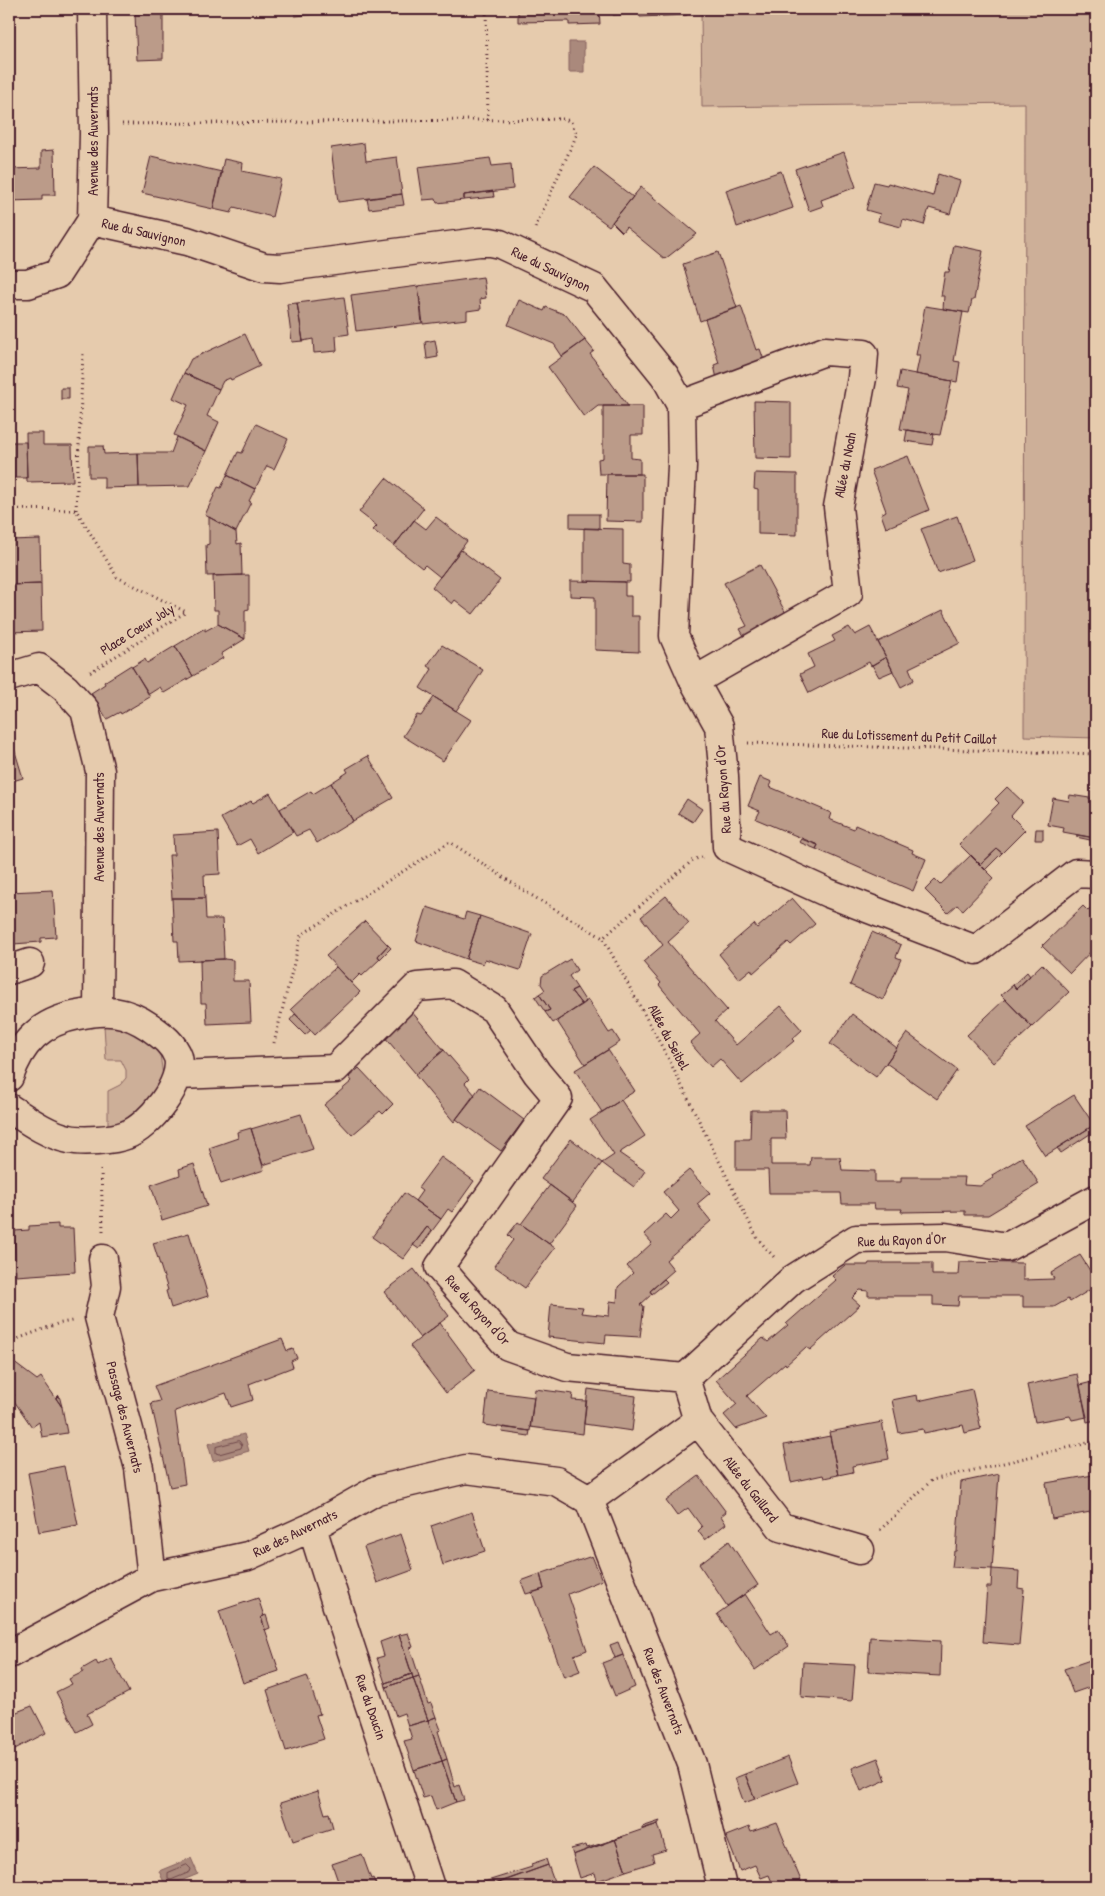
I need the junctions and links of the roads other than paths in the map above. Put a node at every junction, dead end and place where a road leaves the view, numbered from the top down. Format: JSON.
{"nodes":[{"id":1,"x":92,"y":9,"type":"edge"},
{"id":2,"x":92,"y":220,"type":"junction"},
{"id":3,"x":9,"y":284,"type":"edge"},
{"id":4,"x":681,"y":405,"type":"junction"},
{"id":5,"x":9,"y":677,"type":"edge"},
{"id":6,"x":694,"y":681,"type":"junction"},
{"id":7,"x":1096,"y":874,"type":"edge"},
{"id":8,"x":98,"y":1011,"type":"junction"},
{"id":9,"x":178,"y":1075,"type":"junction"},
{"id":10,"x":9,"y":1078,"type":"edge"},
{"id":11,"x":9,"y":1108,"type":"edge"},
{"id":12,"x":1096,"y":1200,"type":"edge"},
{"id":13,"x":104,"y":1259,"type":"road end"},
{"id":14,"x":685,"y":1378,"type":"junction"},
{"id":15,"x":698,"y":1421,"type":"junction"},
{"id":16,"x":590,"y":1500,"type":"junction"},
{"id":17,"x":312,"y":1527,"type":"junction"},
{"id":18,"x":860,"y":1550,"type":"road end"},
{"id":19,"x":152,"y":1577,"type":"junction"},
{"id":20,"x":9,"y":1654,"type":"edge"},
{"id":21,"x":430,"y":1887,"type":"edge"},
{"id":22,"x":722,"y":1887,"type":"edge"}],
"edges":[{"from":1,"to":2,"type":"street","name":"Avenue des Auvernats"},
{"from":2,"to":3,"type":"street"},
{"from":2,"to":4,"type":"street","name":"Rue du Sauvignon"},
{"from":4,"to":6,"type":"street","name":"Rue du Sauvignon"},
{"from":4,"to":6,"type":"street","name":"Allée du Noah"},
{"from":5,"to":8,"type":"street","name":"Avenue des Auvernats"},
{"from":6,"to":7,"type":"street","name":"Rue du Rayon d'Or"},
{"from":8,"to":9,"type":"street"},
{"from":8,"to":10,"type":"street"},
{"from":9,"to":11,"type":"street"},
{"from":9,"to":14,"type":"street","name":"Rue du Rayon d'Or"},
{"from":12,"to":14,"type":"street","name":"Rue du Rayon d'Or"},
{"from":13,"to":19,"type":"street","name":"Passage des Auvernats"},
{"from":14,"to":15,"type":"street","name":"Allée du Gaillard"},
{"from":15,"to":16,"type":"street"},
{"from":15,"to":18,"type":"street","name":"Allée du Gaillard"},
{"from":16,"to":17,"type":"street","name":"Rue des Auvernats"},
{"from":16,"to":22,"type":"street","name":"Rue des Auvernats"},
{"from":17,"to":19,"type":"street","name":"Rue des Auvernats"},
{"from":17,"to":21,"type":"street","name":"Rue du Doucin"},
{"from":19,"to":20,"type":"street","name":"Rue des Auvernats"}]}
